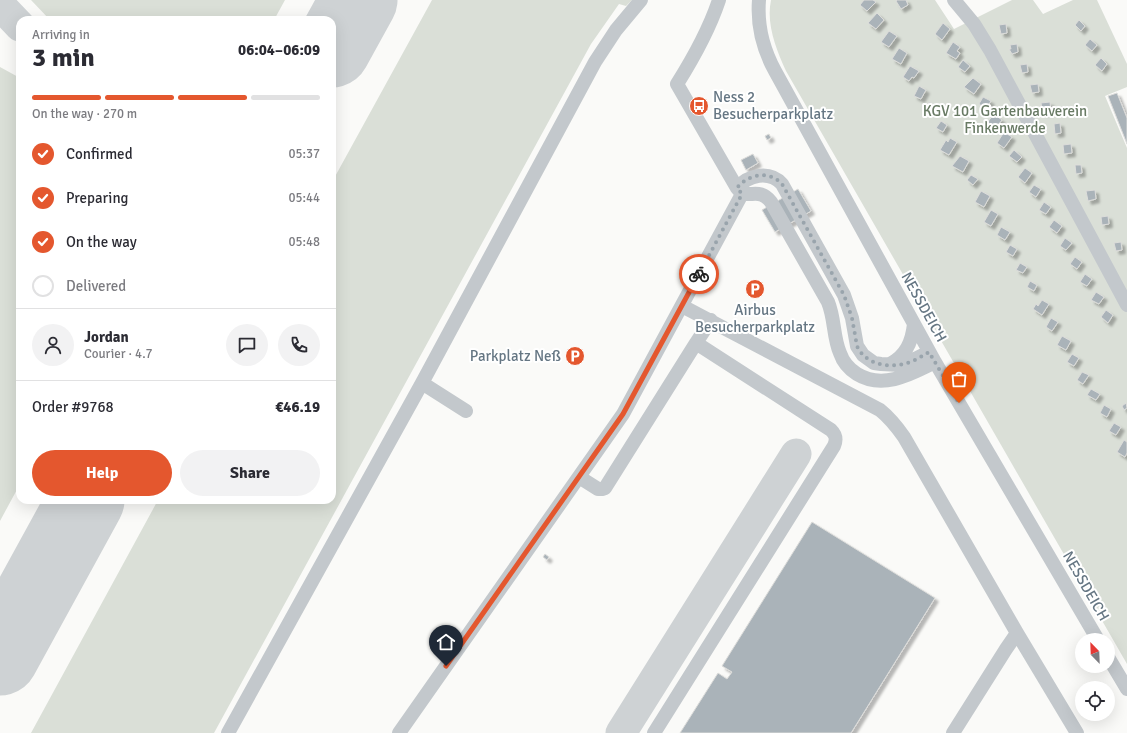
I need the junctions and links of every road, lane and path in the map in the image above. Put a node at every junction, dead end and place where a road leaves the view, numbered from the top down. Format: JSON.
{"nodes":[{"id":1,"x":641,"y":0,"type":"edge"},
{"id":2,"x":759,"y":0,"type":"edge"},
{"id":3,"x":954,"y":0,"type":"edge"},
{"id":4,"x":716,"y":6,"type":"edge"},
{"id":5,"x":739,"y":191,"type":"junction"},
{"id":6,"x":1127,"y":305,"type":"edge"},
{"id":7,"x":682,"y":306,"type":"junction"},
{"id":8,"x":711,"y":320,"type":"junction"},
{"id":9,"x":914,"y":324,"type":"junction"},
{"id":10,"x":696,"y":343,"type":"junction"},
{"id":11,"x":932,"y":357,"type":"junction"},
{"id":12,"x":890,"y":364,"type":"junction"},
{"id":13,"x":422,"y":383,"type":"junction"},
{"id":14,"x":466,"y":411,"type":"dead end"},
{"id":15,"x":579,"y":477,"type":"junction"},
{"id":16,"x":1017,"y":633,"type":"junction"},
{"id":17,"x":1094,"y":633,"type":"edge"},
{"id":18,"x":1115,"y":669,"type":"edge"},
{"id":19,"x":1127,"y":689,"type":"edge"},
{"id":20,"x":228,"y":733,"type":"edge"},
{"id":21,"x":398,"y":733,"type":"edge"},
{"id":22,"x":654,"y":733,"type":"edge"},
{"id":23,"x":953,"y":733,"type":"edge"},
{"id":24,"x":1077,"y":733,"type":"edge"}],
"edges":[{"from":1,"to":13,"type":"street"},
{"from":2,"to":9,"type":"street","name":"NESSDEICH"},
{"from":3,"to":6,"type":"street"},
{"from":4,"to":5,"type":"street"},
{"from":5,"to":7,"type":"street"},
{"from":5,"to":11,"type":"street"},
{"from":5,"to":12,"type":"street"},
{"from":7,"to":8,"type":"street"},
{"from":7,"to":15,"type":"street"},
{"from":8,"to":10,"type":"street"},
{"from":8,"to":16,"type":"street"},
{"from":9,"to":11,"type":"street","name":"NESSDEICH"},
{"from":9,"to":12,"type":"street"},
{"from":10,"to":15,"type":"street"},
{"from":10,"to":22,"type":"street"},
{"from":11,"to":12,"type":"street"},
{"from":11,"to":17,"type":"street","name":"NESSDEICH"},
{"from":13,"to":14,"type":"street"},
{"from":13,"to":20,"type":"street"},
{"from":15,"to":21,"type":"street"},
{"from":16,"to":23,"type":"street"},
{"from":16,"to":24,"type":"street"},
{"from":18,"to":19,"type":"street"}]}
